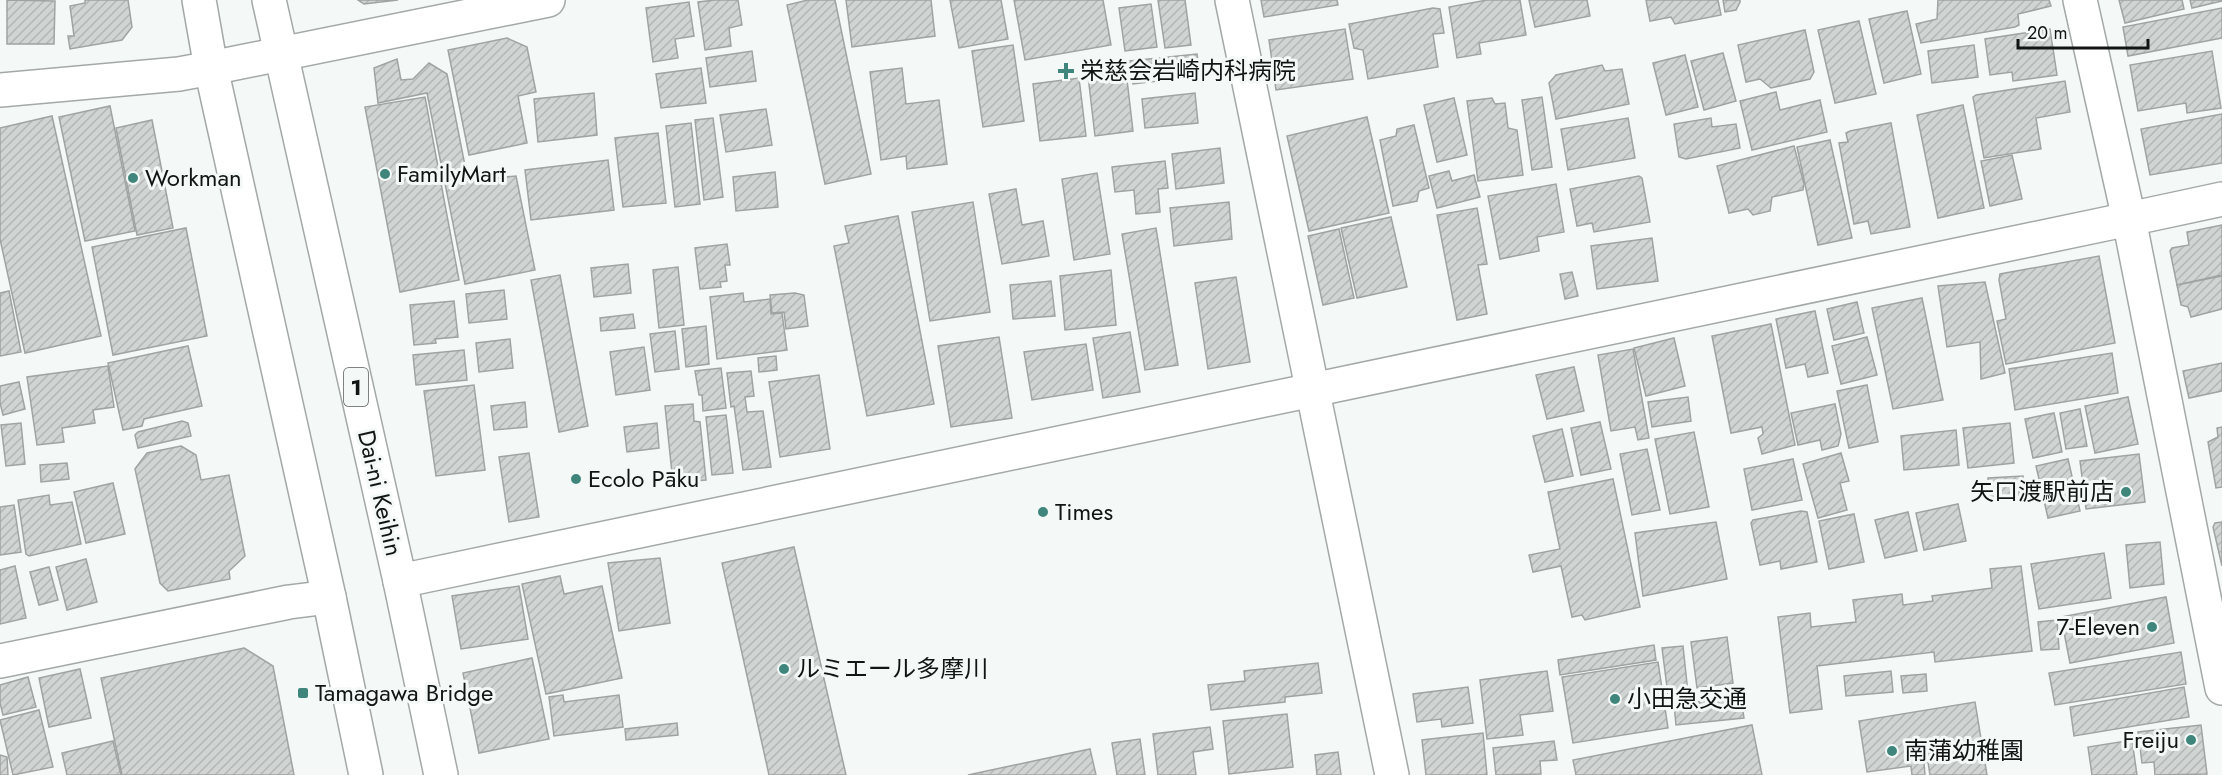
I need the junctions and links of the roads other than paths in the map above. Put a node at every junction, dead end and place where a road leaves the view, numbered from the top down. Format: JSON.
{"nodes":[{"id":1,"x":199,"y":0,"type":"edge"},
{"id":2,"x":269,"y":0,"type":"edge"},
{"id":3,"x":548,"y":0,"type":"edge"},
{"id":4,"x":1232,"y":0,"type":"edge"},
{"id":5,"x":2080,"y":0,"type":"edge"},
{"id":6,"x":280,"y":54,"type":"junction"},
{"id":7,"x":211,"y":68,"type":"junction"},
{"id":8,"x":0,"y":90,"type":"edge"},
{"id":9,"x":2222,"y":199,"type":"edge"},
{"id":10,"x":2129,"y":219,"type":"junction"},
{"id":11,"x":1312,"y":390,"type":"junction"},
{"id":12,"x":400,"y":581,"type":"junction"},
{"id":13,"x":329,"y":597,"type":"junction"},
{"id":14,"x":0,"y":661,"type":"edge"},
{"id":15,"x":2222,"y":688,"type":"edge"},
{"id":16,"x":366,"y":775,"type":"edge"},
{"id":17,"x":441,"y":775,"type":"edge"},
{"id":18,"x":1392,"y":775,"type":"edge"}],
"edges":[{"from":1,"to":7,"type":"main road"},
{"from":2,"to":6,"type":"main road","name":"Dai-ni Keihin","number":"1"},
{"from":3,"to":6,"type":"main road"},
{"from":4,"to":11,"type":"main road"},
{"from":5,"to":10,"type":"main road"},
{"from":6,"to":7,"type":"main road"},
{"from":6,"to":12,"type":"main road","name":"Dai-ni Keihin","number":"1"},
{"from":7,"to":8,"type":"main road"},
{"from":7,"to":13,"type":"main road"},
{"from":9,"to":10,"type":"main road"},
{"from":10,"to":11,"type":"main road"},
{"from":10,"to":15,"type":"main road"},
{"from":11,"to":12,"type":"main road"},
{"from":11,"to":18,"type":"main road"},
{"from":12,"to":17,"type":"main road","name":"Dai-ni Keihin","number":"1"},
{"from":13,"to":14,"type":"main road"},
{"from":13,"to":16,"type":"main road"}]}
